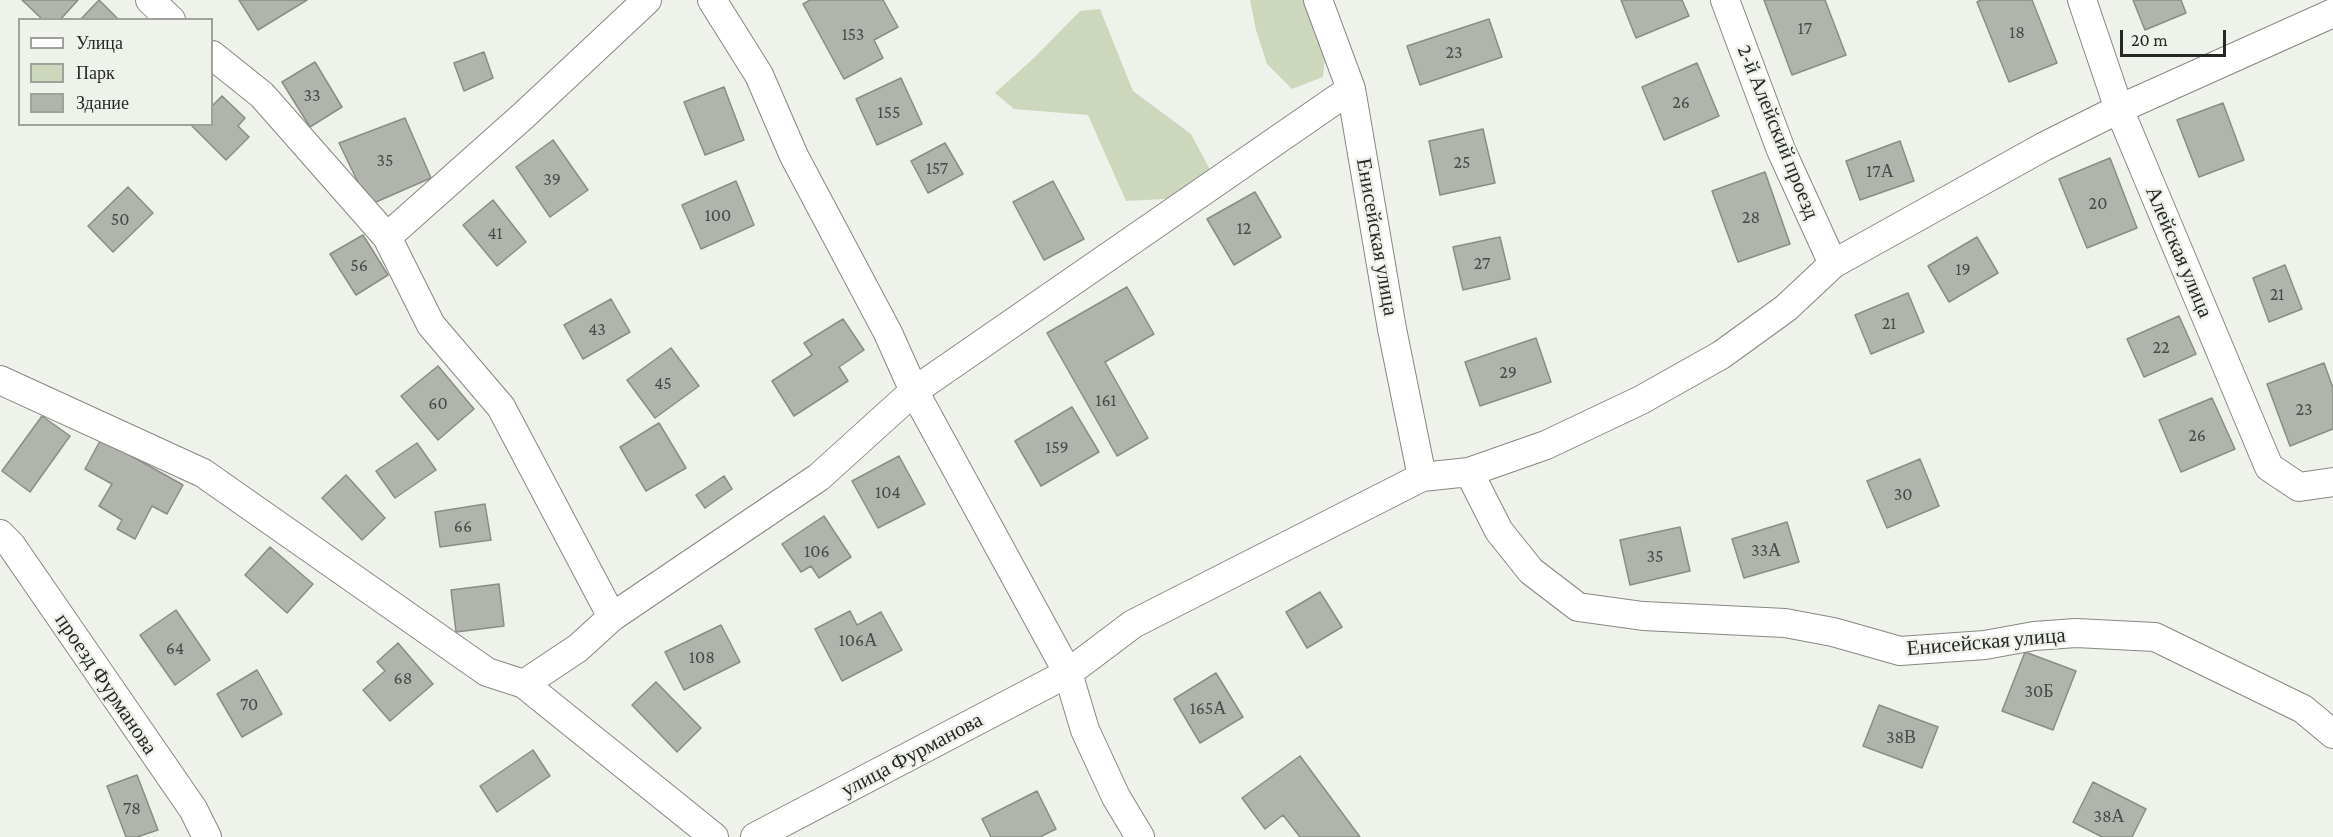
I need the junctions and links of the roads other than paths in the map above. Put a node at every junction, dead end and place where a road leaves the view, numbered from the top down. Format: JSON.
{"nodes":[{"id":1,"x":150,"y":0,"type":"edge"},
{"id":2,"x":647,"y":0,"type":"edge"},
{"id":3,"x":712,"y":0,"type":"edge"},
{"id":4,"x":1318,"y":0,"type":"edge"},
{"id":5,"x":1725,"y":0,"type":"edge"},
{"id":6,"x":2082,"y":0,"type":"edge"},
{"id":7,"x":2333,"y":13,"type":"edge"},
{"id":8,"x":169,"y":18,"type":"edge"},
{"id":9,"x":213,"y":56,"type":"edge"},
{"id":10,"x":1351,"y":88,"type":"junction"},
{"id":11,"x":2119,"y":109,"type":"junction"},
{"id":12,"x":387,"y":237,"type":"junction"},
{"id":13,"x":1833,"y":264,"type":"junction"},
{"id":14,"x":0,"y":380,"type":"edge"},
{"id":15,"x":914,"y":391,"type":"junction"},
{"id":16,"x":1469,"y":472,"type":"junction"},
{"id":17,"x":1422,"y":477,"type":"junction"},
{"id":18,"x":2333,"y":482,"type":"edge"},
{"id":19,"x":0,"y":534,"type":"edge"},
{"id":20,"x":612,"y":617,"type":"junction"},
{"id":21,"x":1068,"y":673,"type":"junction"},
{"id":22,"x":524,"y":684,"type":"junction"},
{"id":23,"x":2333,"y":734,"type":"edge"},
{"id":24,"x":207,"y":837,"type":"edge"},
{"id":25,"x":714,"y":837,"type":"edge"},
{"id":26,"x":755,"y":837,"type":"edge"},
{"id":27,"x":1140,"y":837,"type":"edge"}],
"edges":[{"from":1,"to":8,"type":"street"},
{"from":2,"to":12,"type":"street"},
{"from":3,"to":15,"type":"street"},
{"from":4,"to":10,"type":"street","name":"Енисейская улица"},
{"from":5,"to":13,"type":"street","name":"2-й Алейский проезд"},
{"from":6,"to":11,"type":"street","name":"Алейская улица"},
{"from":7,"to":11,"type":"street"},
{"from":9,"to":12,"type":"street"},
{"from":10,"to":15,"type":"street"},
{"from":10,"to":17,"type":"street","name":"Енисейская улица"},
{"from":11,"to":13,"type":"street"},
{"from":11,"to":18,"type":"street","name":"Алейская улица"},
{"from":12,"to":20,"type":"street"},
{"from":13,"to":16,"type":"street"},
{"from":14,"to":22,"type":"street"},
{"from":15,"to":20,"type":"street"},
{"from":15,"to":21,"type":"street"},
{"from":16,"to":17,"type":"street"},
{"from":16,"to":23,"type":"street","name":"Енисейская улица"},
{"from":17,"to":21,"type":"street","name":"улица Фурманова"},
{"from":19,"to":24,"type":"street","name":"проезд Фурманова"},
{"from":20,"to":22,"type":"street"},
{"from":21,"to":26,"type":"street","name":"улица Фурманова"},
{"from":21,"to":27,"type":"street"},
{"from":22,"to":25,"type":"street"}]}
